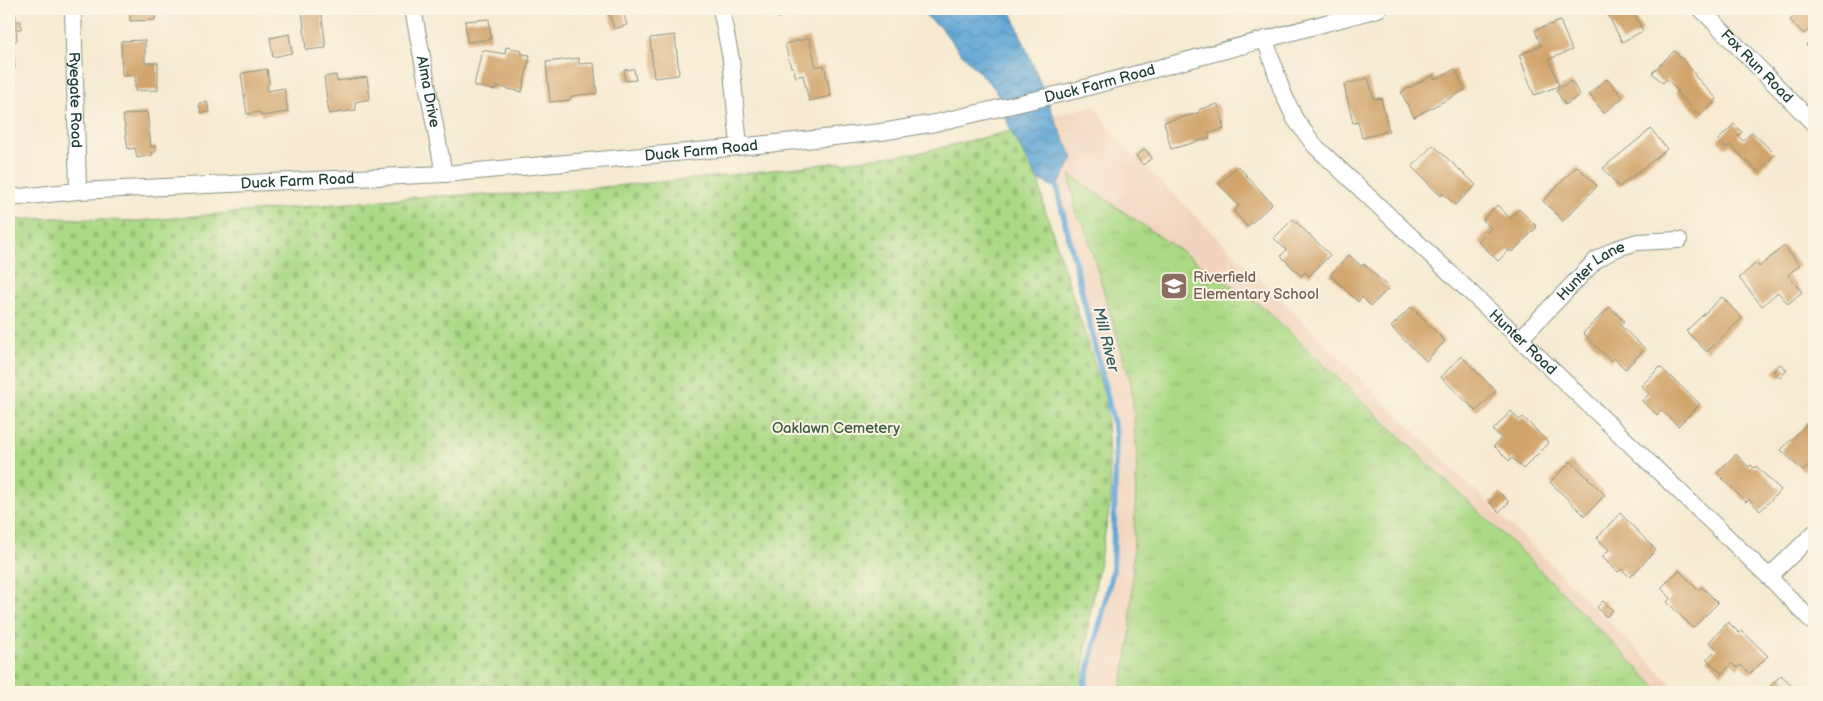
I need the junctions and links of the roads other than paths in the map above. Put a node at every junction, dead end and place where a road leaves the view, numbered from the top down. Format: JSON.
{"nodes":[{"id":1,"x":73,"y":9,"type":"edge"},
{"id":2,"x":413,"y":9,"type":"edge"},
{"id":3,"x":722,"y":9,"type":"edge"},
{"id":4,"x":1378,"y":9,"type":"edge"},
{"id":5,"x":1701,"y":9,"type":"edge"},
{"id":6,"x":1265,"y":39,"type":"junction"},
{"id":7,"x":1814,"y":124,"type":"edge"},
{"id":8,"x":739,"y":147,"type":"junction"},
{"id":9,"x":444,"y":174,"type":"junction"},
{"id":10,"x":78,"y":191,"type":"junction"},
{"id":11,"x":9,"y":198,"type":"edge"},
{"id":12,"x":1679,"y":240,"type":"dead end"},
{"id":13,"x":1520,"y":339,"type":"junction"},
{"id":14,"x":1814,"y":533,"type":"edge"},
{"id":15,"x":1769,"y":577,"type":"junction"},
{"id":16,"x":1814,"y":623,"type":"edge"}],
"edges":[{"from":1,"to":10,"type":"street","name":"Ryegate Road"},
{"from":2,"to":9,"type":"street","name":"Alma Drive"},
{"from":3,"to":8,"type":"street"},
{"from":4,"to":6,"type":"street","name":"Duck Farm Road"},
{"from":5,"to":7,"type":"street","name":"Fox Run Road"},
{"from":6,"to":8,"type":"street","name":"Duck Farm Road"},
{"from":6,"to":13,"type":"street","name":"Hunter Road"},
{"from":8,"to":9,"type":"street","name":"Duck Farm Road"},
{"from":9,"to":10,"type":"street","name":"Duck Farm Road"},
{"from":10,"to":11,"type":"street","name":"Duck Farm Road"},
{"from":12,"to":13,"type":"street","name":"Hunter Lane"},
{"from":13,"to":15,"type":"street","name":"Hunter Road"},
{"from":14,"to":15,"type":"street"},
{"from":15,"to":16,"type":"street","name":"Hunter Road"}]}
